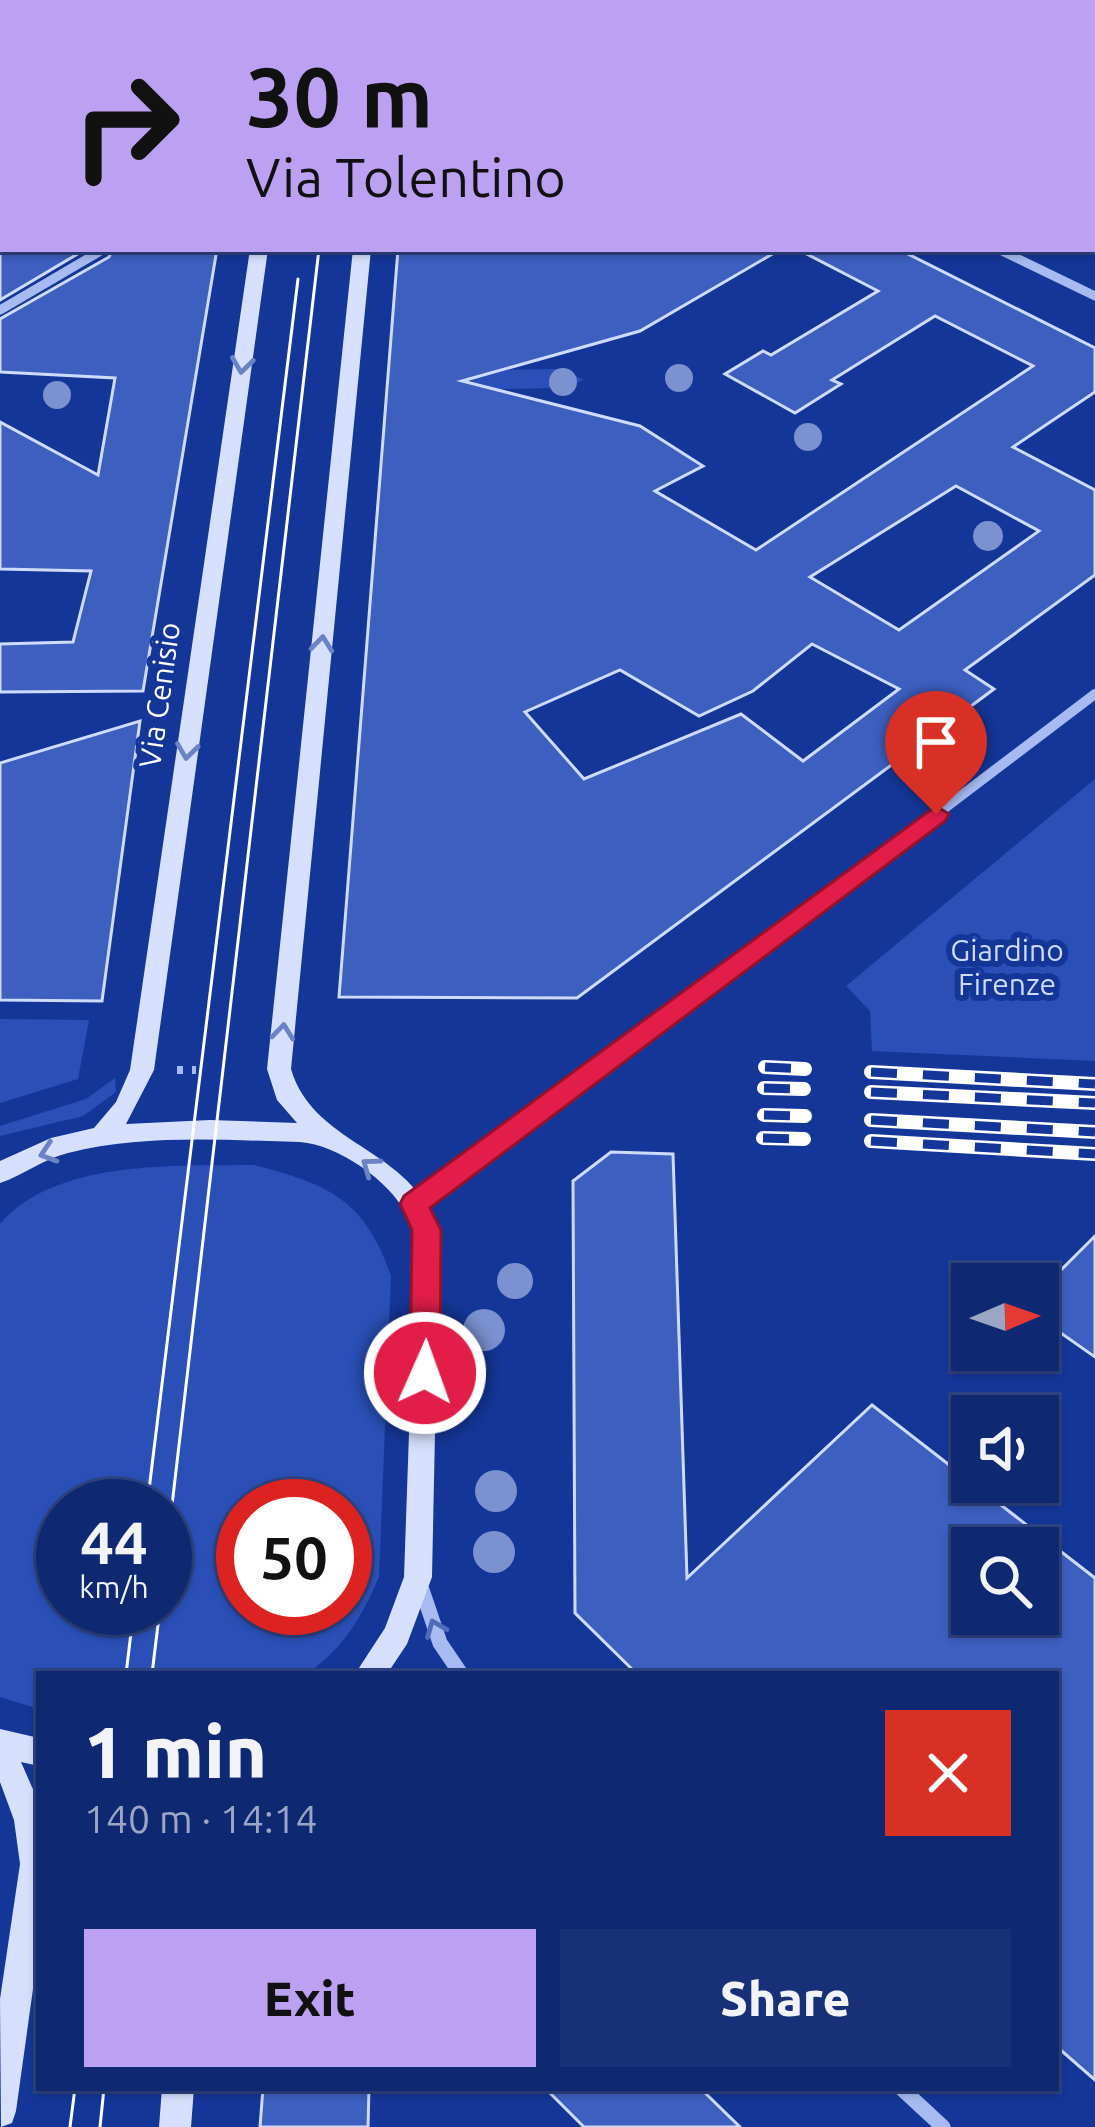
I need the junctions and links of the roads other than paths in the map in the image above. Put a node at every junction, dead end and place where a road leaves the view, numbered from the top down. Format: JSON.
{"nodes":[{"id":1,"x":99,"y":252,"type":"edge"},
{"id":2,"x":259,"y":252,"type":"edge"},
{"id":3,"x":362,"y":252,"type":"edge"},
{"id":4,"x":1004,"y":252,"type":"edge"},
{"id":5,"x":1095,"y":296,"type":"edge"},
{"id":6,"x":0,"y":310,"type":"edge"},
{"id":7,"x":1095,"y":694,"type":"edge"},
{"id":8,"x":321,"y":1135,"type":"junction"},
{"id":9,"x":98,"y":1138,"type":"junction"},
{"id":10,"x":0,"y":1173,"type":"edge"},
{"id":11,"x":414,"y":1204,"type":"junction"},
{"id":12,"x":418,"y":1577,"type":"junction"},
{"id":13,"x":372,"y":1671,"type":"edge"},
{"id":14,"x":458,"y":1671,"type":"edge"},
{"id":15,"x":0,"y":1743,"type":"edge"},
{"id":16,"x":36,"y":1751,"type":"edge"},
{"id":17,"x":0,"y":1753,"type":"edge"},
{"id":18,"x":178,"y":2091,"type":"edge"},
{"id":19,"x":905,"y":2091,"type":"edge"},
{"id":20,"x":0,"y":2111,"type":"edge"},
{"id":21,"x":175,"y":2127,"type":"edge"},
{"id":22,"x":943,"y":2127,"type":"edge"}],
"edges":[{"from":1,"to":6,"type":"street"},
{"from":2,"to":9,"type":"main road","name":"Via Cenisio","one_way":true},
{"from":8,"to":3,"type":"main road","one_way":true},
{"from":4,"to":5,"type":"street"},
{"from":7,"to":11,"type":"street"},
{"from":8,"to":9,"type":"main road"},
{"from":11,"to":8,"type":"main road","one_way":true},
{"from":9,"to":10,"type":"main road","one_way":true},
{"from":11,"to":12,"type":"main road"},
{"from":12,"to":13,"type":"main road"},
{"from":14,"to":12,"type":"street","one_way":true},
{"from":15,"to":16,"type":"main road"},
{"from":17,"to":20,"type":"main road"},
{"from":18,"to":21,"type":"main road"},
{"from":19,"to":22,"type":"street"}]}
